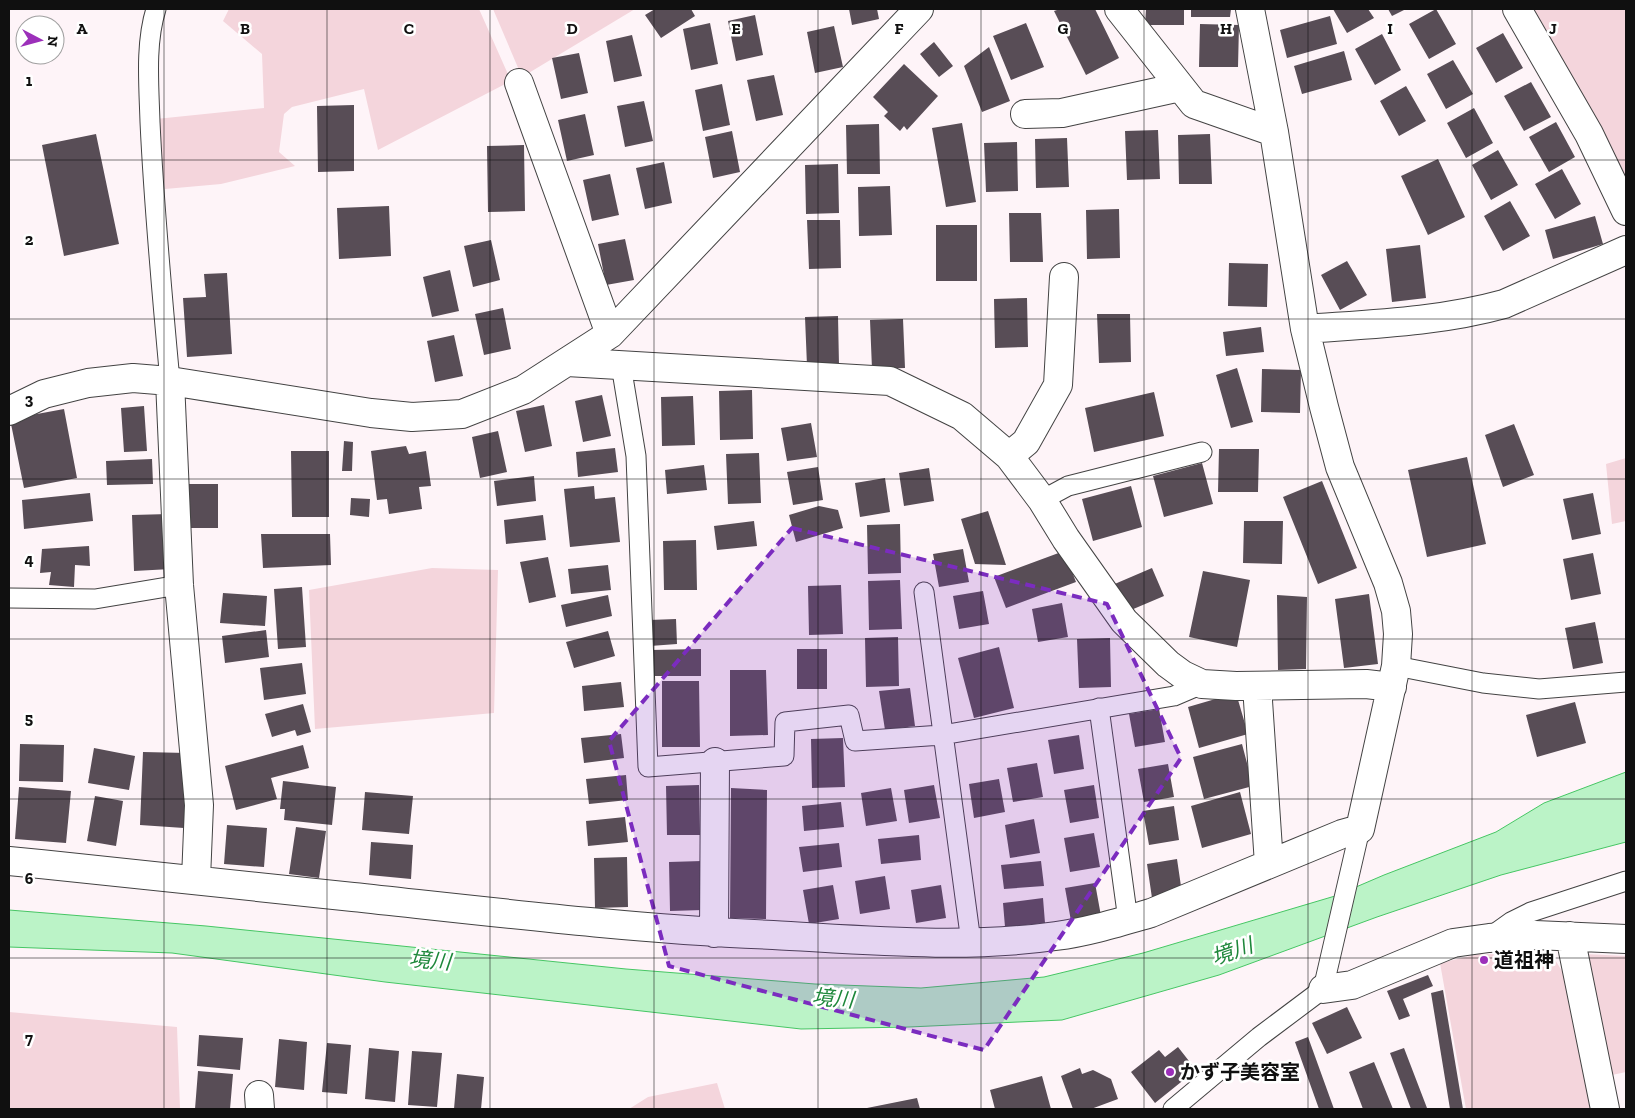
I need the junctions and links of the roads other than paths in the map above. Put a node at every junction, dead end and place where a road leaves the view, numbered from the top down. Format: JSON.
{"nodes":[{"id":1,"x":156,"y":9,"type":"edge"},
{"id":2,"x":919,"y":9,"type":"edge"},
{"id":3,"x":1119,"y":9,"type":"edge"},
{"id":4,"x":1250,"y":9,"type":"edge"},
{"id":5,"x":1517,"y":9,"type":"edge"},
{"id":6,"x":519,"y":83,"type":"dead end"},
{"id":7,"x":1180,"y":87,"type":"junction"},
{"id":8,"x":1025,"y":114,"type":"dead end"},
{"id":9,"x":1274,"y":132,"type":"junction"},
{"id":10,"x":1626,"y":211,"type":"edge"},
{"id":11,"x":1626,"y":250,"type":"edge"},
{"id":12,"x":1064,"y":277,"type":"dead end"},
{"id":13,"x":1305,"y":329,"type":"junction"},
{"id":14,"x":610,"y":334,"type":"junction"},
{"id":15,"x":567,"y":362,"type":"junction"},
{"id":16,"x":621,"y":365,"type":"junction"},
{"id":17,"x":170,"y":381,"type":"junction"},
{"id":18,"x":9,"y":411,"type":"edge"},
{"id":19,"x":1202,"y":452,"type":"dead end"},
{"id":20,"x":1009,"y":456,"type":"junction"},
{"id":21,"x":1042,"y":500,"type":"junction"},
{"id":22,"x":179,"y":585,"type":"junction"},
{"id":23,"x":924,"y":592,"type":"dead end"},
{"id":24,"x":9,"y":598,"type":"edge"},
{"id":25,"x":1394,"y":676,"type":"junction"},
{"id":26,"x":1626,"y":682,"type":"edge"},
{"id":27,"x":1202,"y":684,"type":"junction"},
{"id":28,"x":1256,"y":686,"type":"junction"},
{"id":29,"x":1099,"y":708,"type":"junction"},
{"id":30,"x":942,"y":735,"type":"junction"},
{"id":31,"x":715,"y":762,"type":"junction"},
{"id":32,"x":1358,"y":838,"type":"junction"},
{"id":33,"x":9,"y":861,"type":"edge"},
{"id":34,"x":1269,"y":864,"type":"junction"},
{"id":35,"x":196,"y":879,"type":"junction"},
{"id":36,"x":1626,"y":881,"type":"edge"},
{"id":37,"x":1128,"y":920,"type":"junction"},
{"id":38,"x":714,"y":932,"type":"junction"},
{"id":39,"x":1570,"y":936,"type":"junction"},
{"id":40,"x":1489,"y":938,"type":"junction"},
{"id":41,"x":1626,"y":939,"type":"edge"},
{"id":42,"x":970,"y":942,"type":"junction"},
{"id":43,"x":1326,"y":980,"type":"junction"},
{"id":44,"x":1173,"y":1109,"type":"edge"},
{"id":45,"x":1604,"y":1109,"type":"edge"}],
"edges":[{"from":1,"to":17,"type":"lane"},
{"from":2,"to":14,"type":"street"},
{"from":3,"to":7,"type":"street"},
{"from":4,"to":9,"type":"street"},
{"from":5,"to":10,"type":"street"},
{"from":6,"to":14,"type":"street"},
{"from":7,"to":8,"type":"street"},
{"from":7,"to":9,"type":"street"},
{"from":9,"to":13,"type":"street"},
{"from":11,"to":13,"type":"street"},
{"from":12,"to":20,"type":"street"},
{"from":13,"to":25,"type":"street"},
{"from":14,"to":15,"type":"street"},
{"from":15,"to":16,"type":"street"},
{"from":15,"to":17,"type":"street"},
{"from":16,"to":20,"type":"street"},
{"from":16,"to":31,"type":"lane"},
{"from":17,"to":18,"type":"street"},
{"from":17,"to":22,"type":"street"},
{"from":19,"to":21,"type":"lane"},
{"from":20,"to":21,"type":"street"},
{"from":21,"to":27,"type":"street"},
{"from":22,"to":24,"type":"lane"},
{"from":22,"to":35,"type":"street"},
{"from":23,"to":30,"type":"lane"},
{"from":25,"to":26,"type":"lane"},
{"from":25,"to":28,"type":"street"},
{"from":25,"to":32,"type":"street"},
{"from":27,"to":28,"type":"street"},
{"from":27,"to":29,"type":"lane"},
{"from":28,"to":34,"type":"street"},
{"from":29,"to":30,"type":"lane"},
{"from":29,"to":37,"type":"lane"},
{"from":30,"to":31,"type":"lane"},
{"from":30,"to":42,"type":"lane"},
{"from":31,"to":38,"type":"street"},
{"from":32,"to":34,"type":"street"},
{"from":32,"to":43,"type":"lane"},
{"from":33,"to":35,"type":"street"},
{"from":34,"to":37,"type":"street"},
{"from":35,"to":38,"type":"street"},
{"from":36,"to":40,"type":"lane"},
{"from":37,"to":42,"type":"street"},
{"from":38,"to":42,"type":"street"},
{"from":39,"to":40,"type":"street"},
{"from":39,"to":41,"type":"street"},
{"from":39,"to":45,"type":"street"},
{"from":40,"to":43,"type":"street"},
{"from":43,"to":44,"type":"lane"}]}
